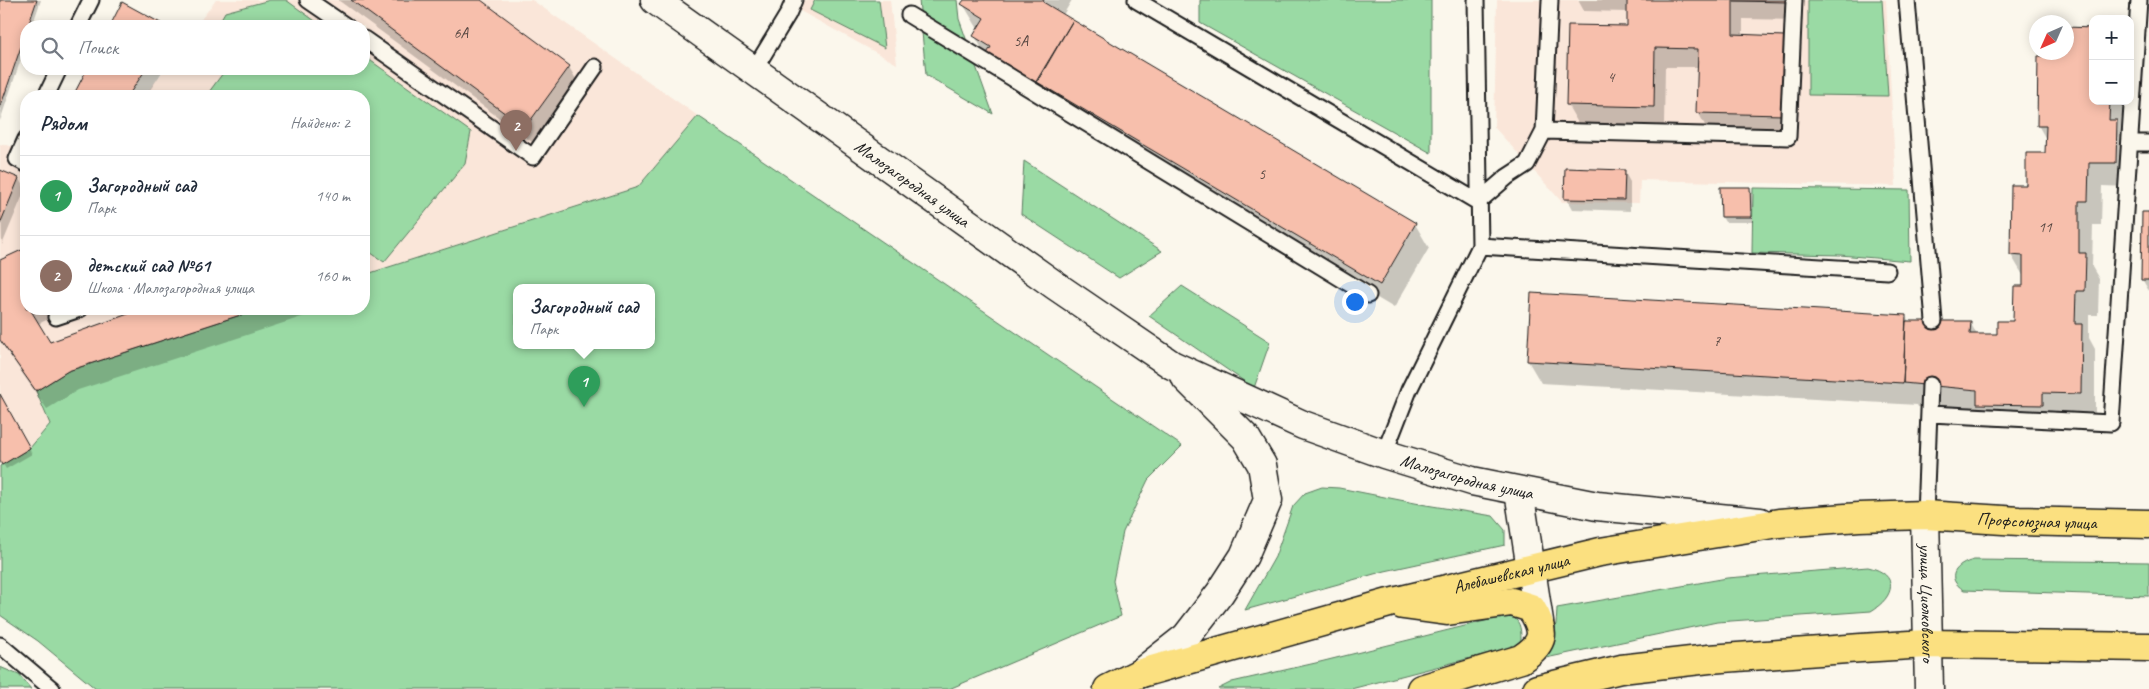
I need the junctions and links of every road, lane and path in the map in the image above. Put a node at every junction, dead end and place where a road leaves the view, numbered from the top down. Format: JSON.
{"nodes":[{"id":1,"x":90,"y":0,"type":"edge"},
{"id":2,"x":308,"y":0,"type":"edge"},
{"id":3,"x":655,"y":0,"type":"edge"},
{"id":4,"x":794,"y":0,"type":"edge"},
{"id":5,"x":1136,"y":0,"type":"edge"},
{"id":6,"x":1476,"y":0,"type":"edge"},
{"id":7,"x":1550,"y":0,"type":"edge"},
{"id":8,"x":1794,"y":0,"type":"edge"},
{"id":9,"x":1907,"y":0,"type":"edge"},
{"id":10,"x":2138,"y":0,"type":"edge"},
{"id":11,"x":909,"y":15,"type":"dead end"},
{"id":12,"x":81,"y":20,"type":"edge"},
{"id":13,"x":337,"y":20,"type":"edge"},
{"id":14,"x":370,"y":43,"type":"edge"},
{"id":15,"x":595,"y":68,"type":"dead end"},
{"id":16,"x":754,"y":70,"type":"junction"},
{"id":17,"x":56,"y":75,"type":"edge"},
{"id":18,"x":49,"y":90,"type":"edge"},
{"id":19,"x":1544,"y":130,"type":"junction"},
{"id":20,"x":2130,"y":143,"type":"junction"},
{"id":21,"x":2149,"y":143,"type":"edge"},
{"id":22,"x":1478,"y":202,"type":"junction"},
{"id":23,"x":1480,"y":246,"type":"junction"},
{"id":24,"x":1887,"y":272,"type":"dead end"},
{"id":25,"x":1368,"y":295,"type":"dead end"},
{"id":26,"x":62,"y":315,"type":"edge"},
{"id":27,"x":56,"y":317,"type":"dead end"},
{"id":28,"x":1934,"y":321,"type":"dead end"},
{"id":29,"x":1172,"y":365,"type":"junction"},
{"id":30,"x":1930,"y":385,"type":"dead end"},
{"id":31,"x":1930,"y":414,"type":"junction"},
{"id":32,"x":1384,"y":454,"type":"junction"},
{"id":33,"x":1518,"y":490,"type":"junction"},
{"id":34,"x":1925,"y":515,"type":"junction"},
{"id":35,"x":1779,"y":523,"type":"junction"},
{"id":36,"x":2149,"y":524,"type":"edge"},
{"id":37,"x":1531,"y":568,"type":"junction"},
{"id":38,"x":1389,"y":603,"type":"junction"},
{"id":39,"x":1539,"y":621,"type":"junction"},
{"id":40,"x":1927,"y":644,"type":"junction"},
{"id":41,"x":0,"y":645,"type":"edge"},
{"id":42,"x":2149,"y":647,"type":"edge"},
{"id":43,"x":1138,"y":674,"type":"junction"},
{"id":44,"x":52,"y":689,"type":"edge"},
{"id":45,"x":1108,"y":689,"type":"edge"},
{"id":46,"x":1421,"y":689,"type":"edge"},
{"id":47,"x":1537,"y":689,"type":"edge"},
{"id":48,"x":1929,"y":689,"type":"edge"}],
"edges":[{"from":1,"to":12,"type":"lane"},
{"from":2,"to":13,"type":"lane"},
{"from":3,"to":16,"type":"street","name":"Малозагородная улица"},
{"from":4,"to":16,"type":"lane"},
{"from":5,"to":22,"type":"lane"},
{"from":6,"to":22,"type":"lane"},
{"from":7,"to":19,"type":"lane"},
{"from":8,"to":19,"type":"lane"},
{"from":9,"to":28,"type":"lane"},
{"from":10,"to":20,"type":"lane"},
{"from":11,"to":25,"type":"lane"},
{"from":14,"to":15,"type":"lane"},
{"from":16,"to":29,"type":"street","name":"Малозагородная улица"},
{"from":17,"to":18,"type":"lane"},
{"from":19,"to":22,"type":"lane"},
{"from":20,"to":21,"type":"lane"},
{"from":20,"to":31,"type":"lane"},
{"from":22,"to":23,"type":"lane"},
{"from":23,"to":24,"type":"lane"},
{"from":23,"to":32,"type":"lane"},
{"from":26,"to":27,"type":"lane"},
{"from":29,"to":32,"type":"street","name":"Малозагородная улица"},
{"from":29,"to":43,"type":"street","name":"Малозагородная улица"},
{"from":30,"to":31,"type":"lane"},
{"from":31,"to":34,"type":"lane"},
{"from":32,"to":33,"type":"street","name":"Малозагородная улица"},
{"from":33,"to":35,"type":"street","name":"Малозагородная улица"},
{"from":33,"to":37,"type":"street"},
{"from":34,"to":35,"type":"main road","name":"Алебашевская улица"},
{"from":34,"to":36,"type":"main road","name":"Профсоюзная улица"},
{"from":34,"to":40,"type":"street","name":"улица Циолковского"},
{"from":35,"to":37,"type":"main road","name":"Алебашевская улица"},
{"from":37,"to":38,"type":"main road","name":"Алебашевская улица"},
{"from":37,"to":39,"type":"street"},
{"from":38,"to":39,"type":"main road"},
{"from":38,"to":43,"type":"main road","name":"Алебашевская улица"},
{"from":39,"to":46,"type":"main road"},
{"from":40,"to":42,"type":"main road"},
{"from":40,"to":47,"type":"main road"},
{"from":40,"to":48,"type":"street","name":"улица Циолковского"},
{"from":41,"to":44,"type":"lane"},
{"from":43,"to":45,"type":"main road","name":"Алебашевская улица"}]}
